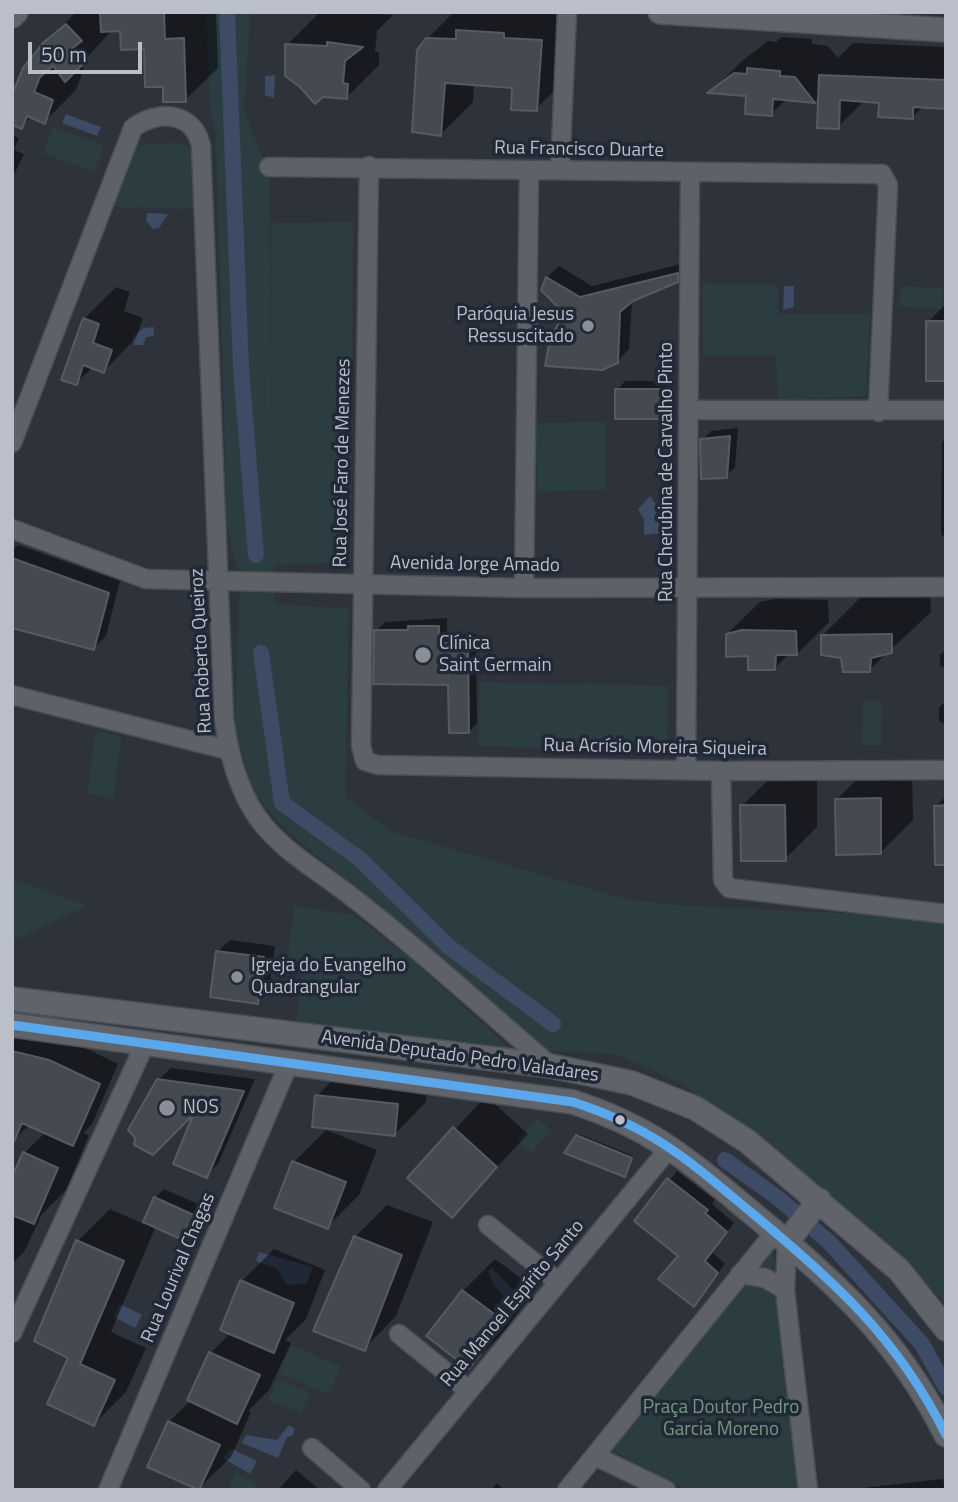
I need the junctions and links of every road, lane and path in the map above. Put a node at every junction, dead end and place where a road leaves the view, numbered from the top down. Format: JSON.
{"nodes":[{"id":1,"x":16,"y":12,"type":"edge"},
{"id":2,"x":567,"y":12,"type":"edge"},
{"id":3,"x":660,"y":12,"type":"edge"},
{"id":4,"x":12,"y":16,"type":"edge"},
{"id":5,"x":946,"y":30,"type":"edge"},
{"id":6,"x":369,"y":166,"type":"junction"},
{"id":7,"x":270,"y":167,"type":"dead end"},
{"id":8,"x":560,"y":169,"type":"junction"},
{"id":9,"x":529,"y":170,"type":"junction"},
{"id":10,"x":690,"y":173,"type":"junction"},
{"id":11,"x":688,"y":410,"type":"junction"},
{"id":12,"x":946,"y":410,"type":"edge"},
{"id":13,"x":878,"y":412,"type":"junction"},
{"id":14,"x":12,"y":443,"type":"edge"},
{"id":15,"x":12,"y":529,"type":"edge"},
{"id":16,"x":220,"y":582,"type":"junction"},
{"id":17,"x":363,"y":584,"type":"junction"},
{"id":18,"x":946,"y":587,"type":"edge"},
{"id":19,"x":524,"y":588,"type":"junction"},
{"id":20,"x":689,"y":588,"type":"junction"},
{"id":21,"x":12,"y":695,"type":"edge"},
{"id":22,"x":228,"y":750,"type":"junction"},
{"id":23,"x":365,"y":761,"type":"joint"},
{"id":24,"x":686,"y":770,"type":"junction"},
{"id":25,"x":946,"y":770,"type":"edge"},
{"id":26,"x":721,"y":771,"type":"junction"},
{"id":27,"x":946,"y":914,"type":"edge"},
{"id":28,"x":12,"y":999,"type":"edge"},
{"id":29,"x":12,"y":1025,"type":"edge"},
{"id":30,"x":248,"y":1027,"type":"junction"},
{"id":31,"x":347,"y":1040,"type":"junction"},
{"id":32,"x":145,"y":1044,"type":"junction"},
{"id":33,"x":239,"y":1057,"type":"junction"},
{"id":34,"x":289,"y":1063,"type":"junction"},
{"id":35,"x":551,"y":1066,"type":"junction"},
{"id":36,"x":340,"y":1071,"type":"junction"},
{"id":37,"x":671,"y":1146,"type":"junction"},
{"id":38,"x":815,"y":1205,"type":"junction"},
{"id":39,"x":488,"y":1225,"type":"dead end"},
{"id":40,"x":785,"y":1235,"type":"junction"},
{"id":41,"x":740,"y":1274,"type":"junction"},
{"id":42,"x":558,"y":1282,"type":"junction"},
{"id":43,"x":785,"y":1290,"type":"junction"},
{"id":44,"x":946,"y":1329,"type":"edge"},
{"id":45,"x":12,"y":1333,"type":"edge"},
{"id":46,"x":399,"y":1334,"type":"dead end"},
{"id":47,"x":469,"y":1391,"type":"junction"},
{"id":48,"x":946,"y":1435,"type":"edge"},
{"id":49,"x":312,"y":1448,"type":"dead end"},
{"id":50,"x":595,"y":1456,"type":"junction"},
{"id":51,"x":107,"y":1490,"type":"edge"},
{"id":52,"x":361,"y":1490,"type":"edge"},
{"id":53,"x":387,"y":1490,"type":"edge"},
{"id":54,"x":567,"y":1490,"type":"edge"},
{"id":55,"x":666,"y":1490,"type":"edge"},
{"id":56,"x":808,"y":1490,"type":"edge"}],
"edges":[{"from":1,"to":4,"type":"main road"},
{"from":2,"to":8,"type":"street"},
{"from":3,"to":5,"type":"main road"},
{"from":6,"to":7,"type":"street","name":"Rua Francisco Duarte"},
{"from":6,"to":9,"type":"street","name":"Rua Francisco Duarte"},
{"from":6,"to":17,"type":"street","name":"Rua José Faro de Menezes"},
{"from":8,"to":9,"type":"street","name":"Rua Francisco Duarte"},
{"from":8,"to":10,"type":"street","name":"Rua Francisco Duarte"},
{"from":9,"to":19,"type":"street"},
{"from":10,"to":11,"type":"street","name":"Rua Cherubina de Carvalho Pinto"},
{"from":10,"to":13,"type":"street","name":"Rua Francisco Duarte"},
{"from":11,"to":13,"type":"street"},
{"from":11,"to":20,"type":"street","name":"Rua Cherubina de Carvalho Pinto"},
{"from":12,"to":13,"type":"street"},
{"from":14,"to":16,"type":"street","name":"Rua Roberto Queiroz"},
{"from":15,"to":16,"type":"street","name":"Avenida Jorge Amado"},
{"from":16,"to":17,"type":"street","name":"Avenida Jorge Amado"},
{"from":16,"to":22,"type":"street","name":"Rua Roberto Queiroz"},
{"from":17,"to":19,"type":"street","name":"Avenida Jorge Amado"},
{"from":17,"to":23,"type":"street","name":"Rua José Faro de Menezes"},
{"from":18,"to":20,"type":"street","name":"Avenida Jorge Amado"},
{"from":19,"to":20,"type":"street","name":"Avenida Jorge Amado"},
{"from":20,"to":24,"type":"street","name":"Rua Cherubina de Carvalho Pinto"},
{"from":21,"to":22,"type":"street"},
{"from":22,"to":35,"type":"street","name":"Rua Roberto Queiroz"},
{"from":23,"to":24,"type":"street","name":"Rua Acrísio Moreira Siqueira"},
{"from":24,"to":26,"type":"street","name":"Rua Acrísio Moreira Siqueira"},
{"from":25,"to":26,"type":"street","name":"Rua Acrísio Moreira Siqueira"},
{"from":26,"to":27,"type":"street"},
{"from":28,"to":30,"type":"main road","name":"Avenida Deputado Pedro Valadares"},
{"from":29,"to":32,"type":"main road","name":"Avenida Deputado Pedro Valadares"},
{"from":30,"to":31,"type":"main road","name":"Avenida Deputado Pedro Valadares"},
{"from":30,"to":33,"type":"main road"},
{"from":31,"to":35,"type":"main road","name":"Avenida Deputado Pedro Valadares"},
{"from":31,"to":36,"type":"main road"},
{"from":32,"to":33,"type":"main road","name":"Avenida Deputado Pedro Valadares"},
{"from":32,"to":45,"type":"street"},
{"from":33,"to":34,"type":"main road","name":"Avenida Deputado Pedro Valadares"},
{"from":34,"to":36,"type":"main road","name":"Avenida Deputado Pedro Valadares"},
{"from":34,"to":51,"type":"street","name":"Rua Lourival Chagas"},
{"from":35,"to":38,"type":"main road","name":"Avenida Deputado Pedro Valadares"},
{"from":36,"to":37,"type":"main road","name":"Avenida Deputado Pedro Valadares"},
{"from":37,"to":40,"type":"main road","name":"Avenida Deputado Pedro Valadares"},
{"from":37,"to":42,"type":"street","name":"Rua Manoel Espírito Santo"},
{"from":38,"to":40,"type":"main road"},
{"from":38,"to":44,"type":"main road","name":"Avenida Deputado Pedro Valadares"},
{"from":39,"to":42,"type":"street"},
{"from":40,"to":41,"type":"street"},
{"from":40,"to":43,"type":"street"},
{"from":40,"to":48,"type":"main road","name":"Avenida Deputado Pedro Valadares"},
{"from":41,"to":43,"type":"street"},
{"from":41,"to":50,"type":"street"},
{"from":42,"to":47,"type":"street","name":"Rua Manoel Espírito Santo"},
{"from":43,"to":56,"type":"street"},
{"from":46,"to":47,"type":"street"},
{"from":47,"to":53,"type":"street","name":"Rua Manoel Espírito Santo"},
{"from":49,"to":52,"type":"street"},
{"from":50,"to":54,"type":"street"},
{"from":50,"to":55,"type":"street"}]}
